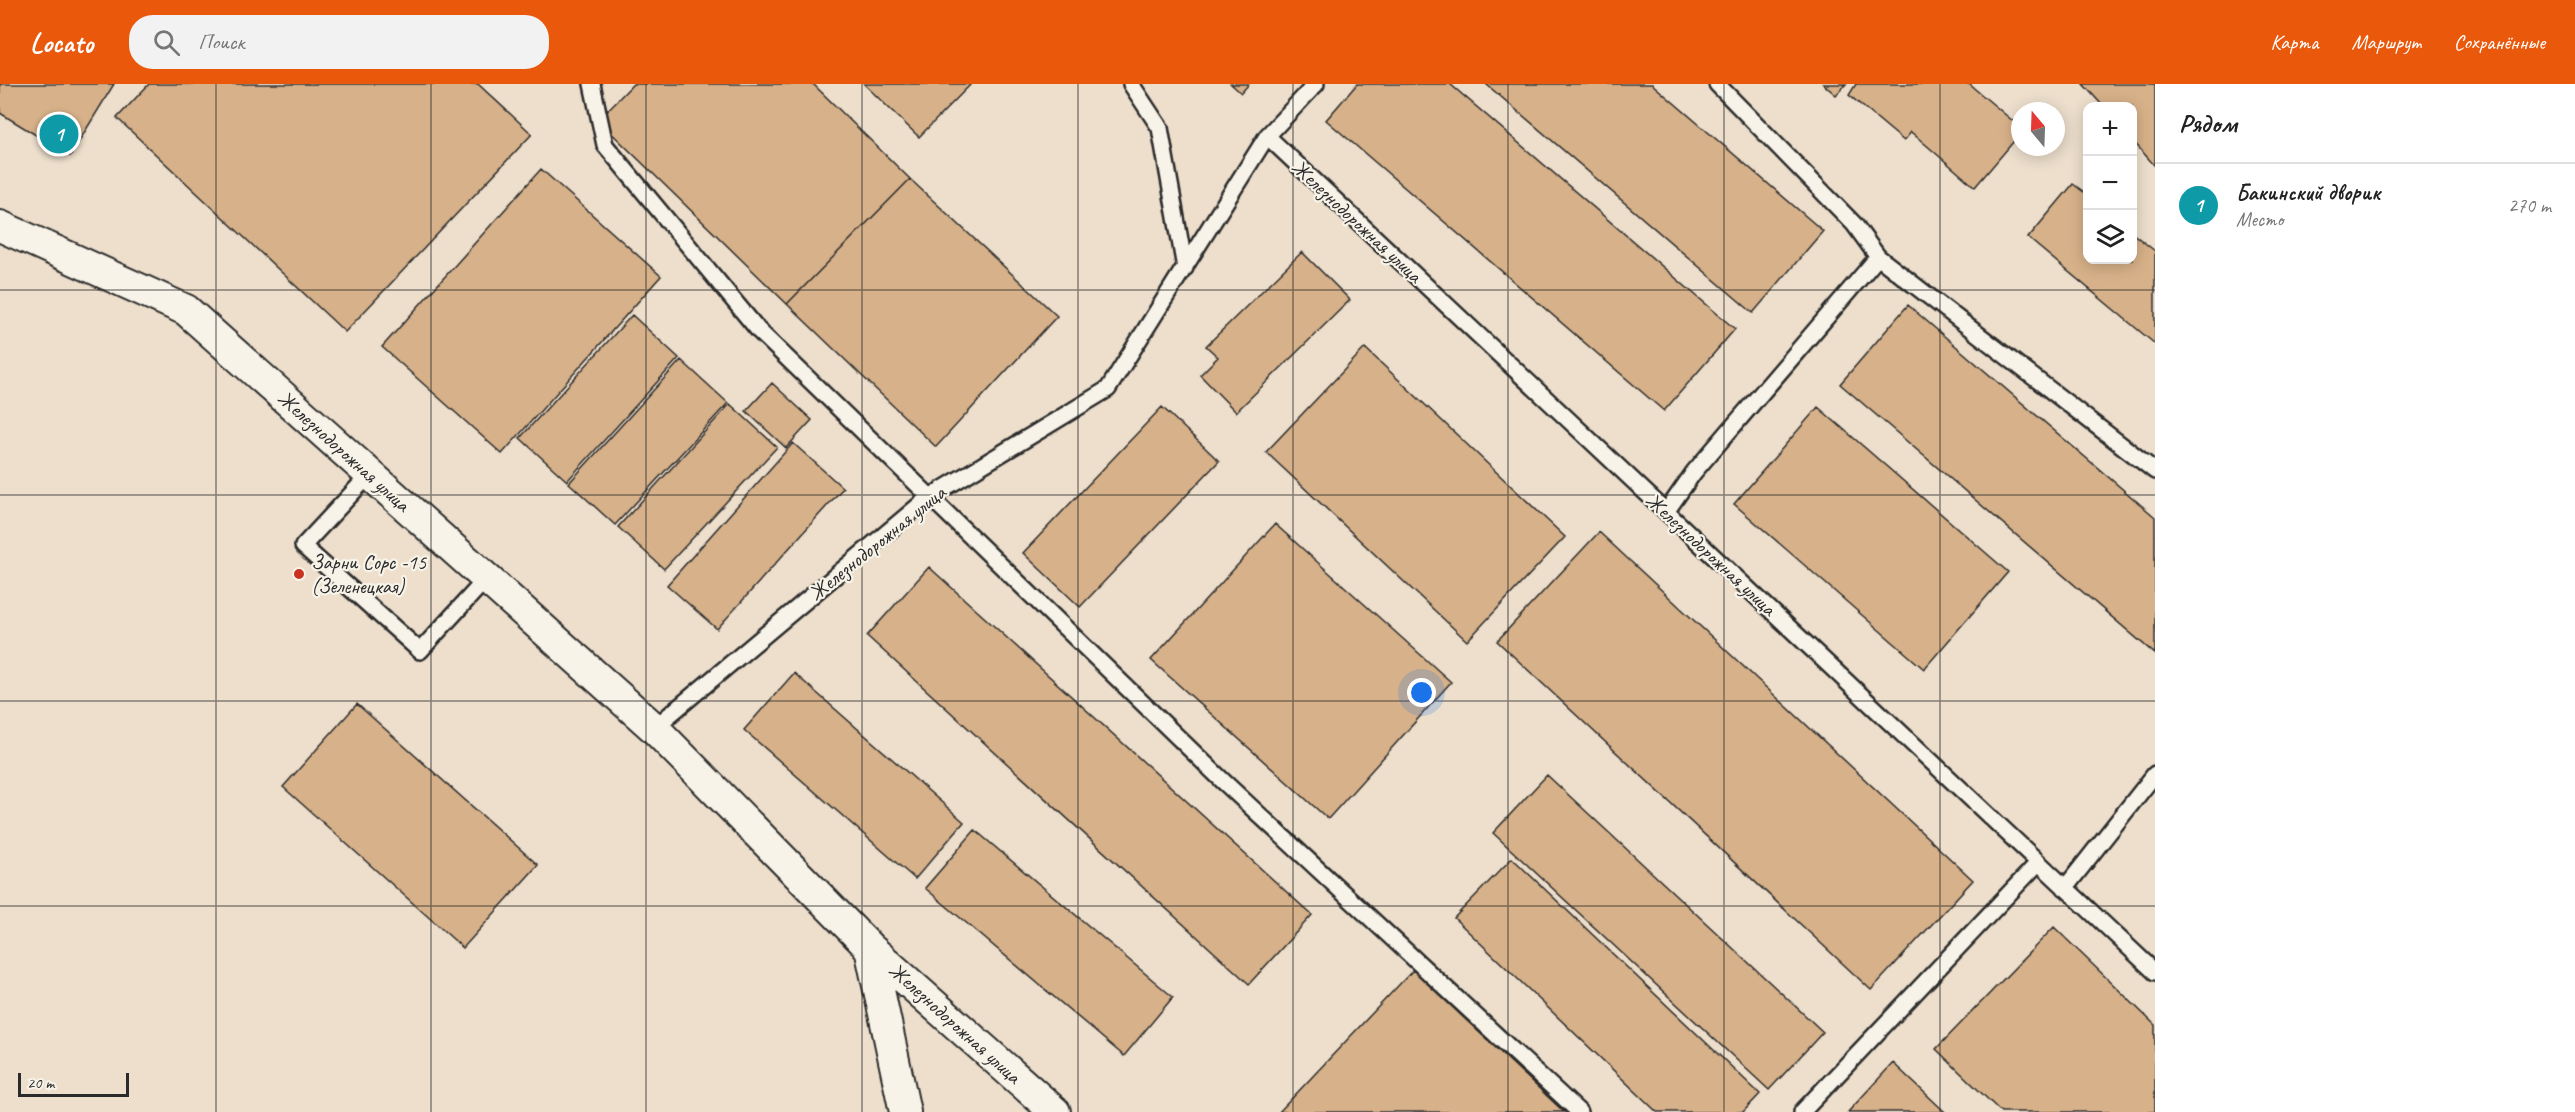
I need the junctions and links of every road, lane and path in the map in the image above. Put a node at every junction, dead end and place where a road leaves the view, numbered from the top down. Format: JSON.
{"nodes":[{"id":1,"x":592,"y":84,"type":"edge"},
{"id":2,"x":1131,"y":84,"type":"edge"},
{"id":3,"x":1316,"y":84,"type":"edge"},
{"id":4,"x":1717,"y":84,"type":"edge"},
{"id":5,"x":1267,"y":136,"type":"junction"},
{"id":6,"x":0,"y":226,"type":"edge"},
{"id":7,"x":1878,"y":257,"type":"junction"},
{"id":8,"x":1185,"y":268,"type":"junction"},
{"id":9,"x":2155,"y":471,"type":"edge"},
{"id":10,"x":370,"y":474,"type":"junction"},
{"id":11,"x":928,"y":498,"type":"junction"},
{"id":12,"x":1666,"y":512,"type":"junction"},
{"id":13,"x":487,"y":578,"type":"junction"},
{"id":14,"x":654,"y":728,"type":"junction"},
{"id":15,"x":2155,"y":774,"type":"edge"},
{"id":16,"x":2038,"y":862,"type":"junction"},
{"id":17,"x":2065,"y":888,"type":"junction"},
{"id":18,"x":870,"y":948,"type":"junction"},
{"id":19,"x":2155,"y":972,"type":"edge"},
{"id":20,"x":905,"y":1112,"type":"edge"},
{"id":21,"x":1055,"y":1112,"type":"edge"},
{"id":22,"x":1579,"y":1112,"type":"edge"},
{"id":23,"x":1802,"y":1112,"type":"edge"}],
"edges":[{"from":1,"to":11,"type":"lane"},
{"from":2,"to":8,"type":"lane"},
{"from":3,"to":5,"type":"lane","name":"Железнодорожная улица"},
{"from":4,"to":7,"type":"lane"},
{"from":5,"to":8,"type":"lane","name":"Железнодорожная улица"},
{"from":5,"to":12,"type":"lane","name":"Железнодорожная улица"},
{"from":6,"to":10,"type":"street","name":"Железнодорожная улица"},
{"from":7,"to":9,"type":"lane"},
{"from":7,"to":12,"type":"lane"},
{"from":8,"to":11,"type":"lane","name":"Железнодорожная улица"},
{"from":10,"to":13,"type":"street","name":"Железнодорожная улица"},
{"from":10,"to":13,"type":"lane"},
{"from":11,"to":14,"type":"lane","name":"Железнодорожная улица"},
{"from":11,"to":22,"type":"lane"},
{"from":12,"to":16,"type":"lane","name":"Железнодорожная улица"},
{"from":13,"to":14,"type":"street","name":"Железнодорожная улица"},
{"from":14,"to":18,"type":"street","name":"Железнодорожная улица"},
{"from":15,"to":17,"type":"lane"},
{"from":16,"to":17,"type":"lane","name":"Железнодорожная улица"},
{"from":16,"to":23,"type":"lane"},
{"from":17,"to":19,"type":"lane","name":"Железнодорожная улица"},
{"from":18,"to":20,"type":"street"},
{"from":18,"to":21,"type":"street","name":"Железнодорожная улица"}]}
